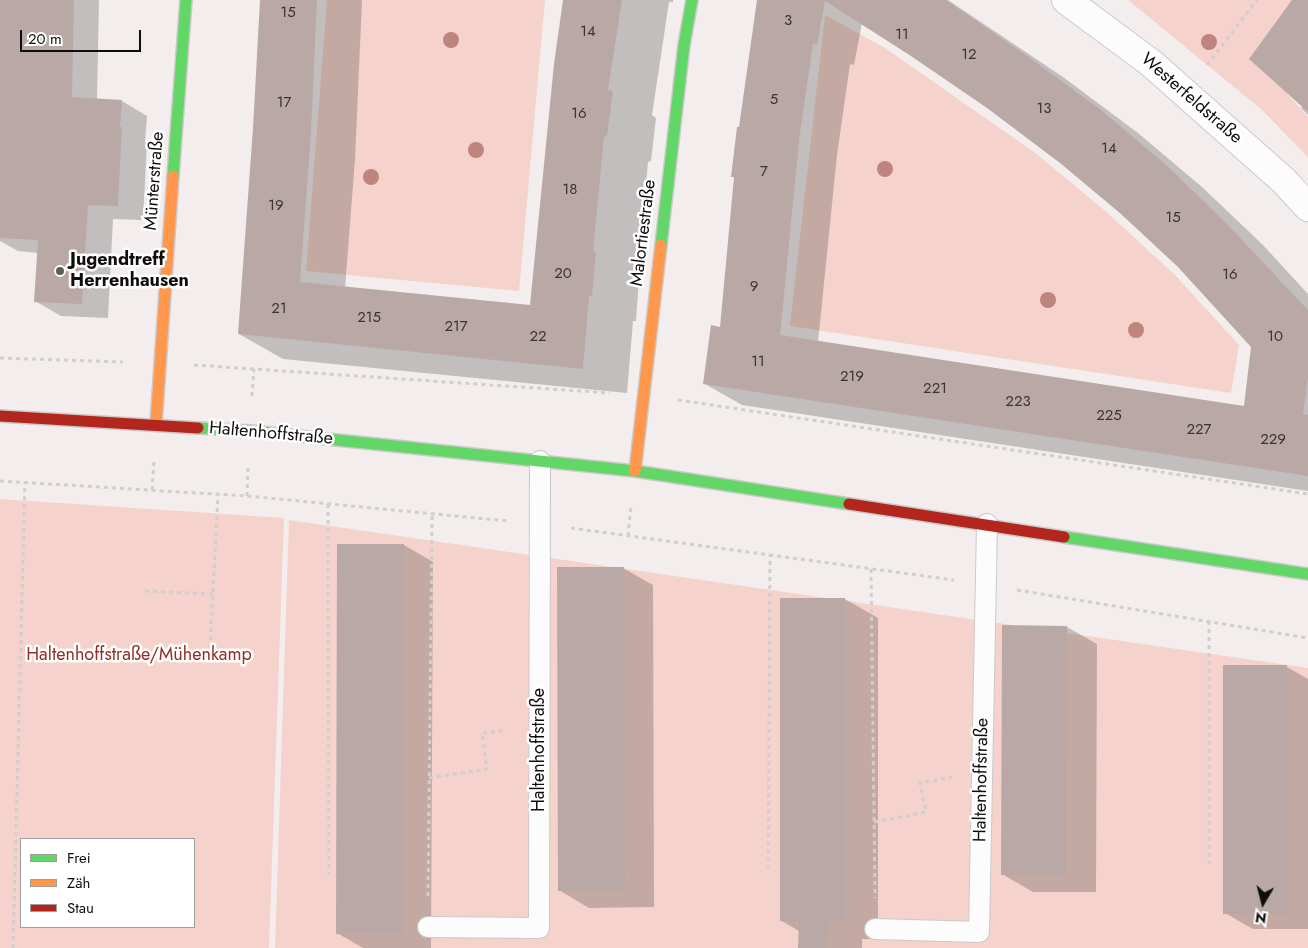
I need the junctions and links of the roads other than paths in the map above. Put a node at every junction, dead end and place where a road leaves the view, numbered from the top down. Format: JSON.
{"nodes":[{"id":1,"x":186,"y":0,"type":"edge"},
{"id":2,"x":692,"y":0,"type":"edge"},
{"id":3,"x":1066,"y":0,"type":"edge"},
{"id":4,"x":1308,"y":207,"type":"edge"},
{"id":5,"x":0,"y":416,"type":"edge"},
{"id":6,"x":156,"y":424,"type":"junction"},
{"id":7,"x":540,"y":461,"type":"junction"},
{"id":8,"x":634,"y":471,"type":"junction"},
{"id":9,"x":986,"y":524,"type":"junction"},
{"id":10,"x":1308,"y":574,"type":"edge"},
{"id":11,"x":428,"y":927,"type":"road end"},
{"id":12,"x":875,"y":929,"type":"road end"}],
"edges":[{"from":1,"to":6,"type":"street","name":"Münterstraße"},
{"from":2,"to":8,"type":"street","name":"Malortiestraße"},
{"from":3,"to":4,"type":"street","name":"Westerfeldstraße"},
{"from":5,"to":6,"type":"street","name":"Haltenhoffstraße"},
{"from":6,"to":7,"type":"street","name":"Haltenhoffstraße"},
{"from":7,"to":8,"type":"street","name":"Haltenhoffstraße"},
{"from":7,"to":11,"type":"lane","name":"Haltenhoffstraße"},
{"from":8,"to":9,"type":"street","name":"Haltenhoffstraße"},
{"from":9,"to":10,"type":"street","name":"Haltenhoffstraße"},
{"from":9,"to":12,"type":"lane","name":"Haltenhoffstraße"}]}
